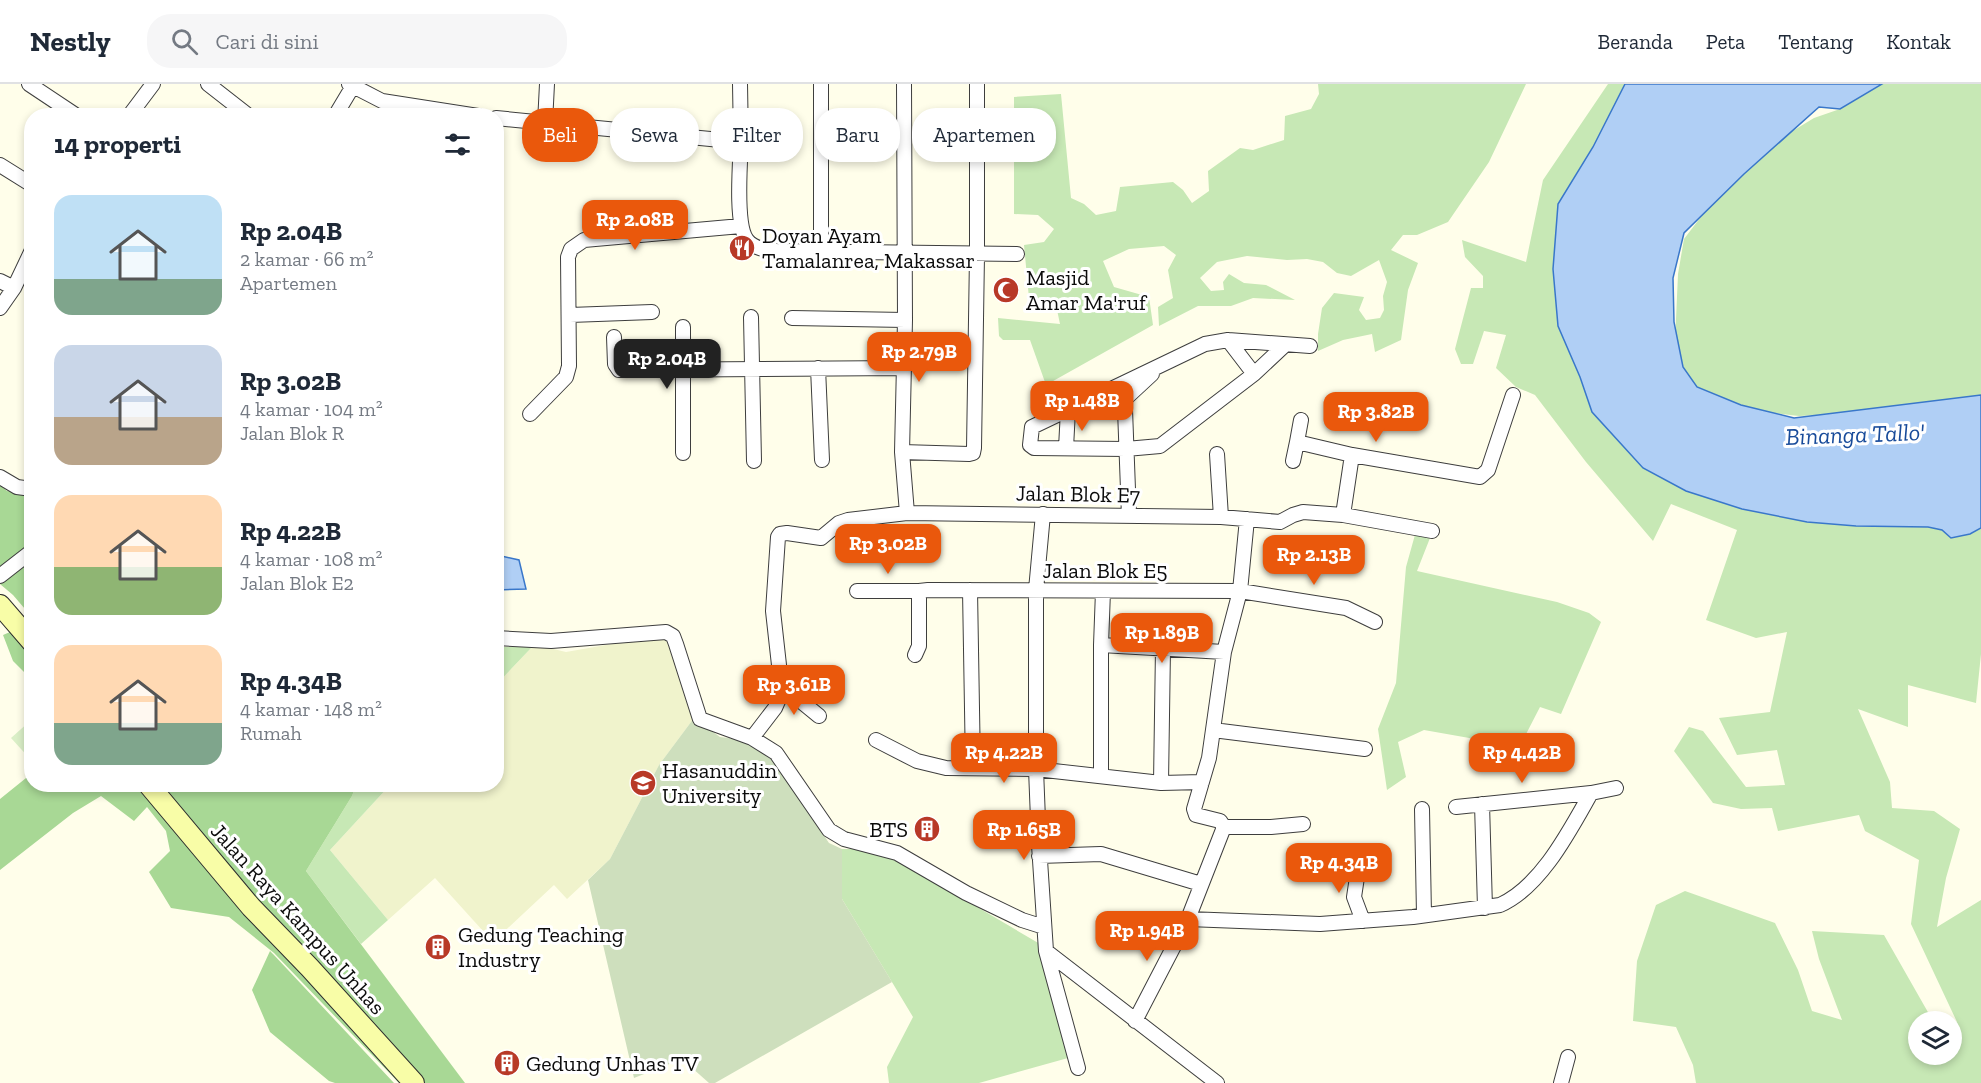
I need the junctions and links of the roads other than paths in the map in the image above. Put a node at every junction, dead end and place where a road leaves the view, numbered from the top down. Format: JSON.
{"nodes":[{"id":1,"x":29,"y":84,"type":"edge"},
{"id":2,"x":153,"y":84,"type":"edge"},
{"id":3,"x":208,"y":84,"type":"edge"},
{"id":4,"x":547,"y":84,"type":"edge"},
{"id":5,"x":740,"y":84,"type":"edge"},
{"id":6,"x":821,"y":84,"type":"edge"},
{"id":7,"x":904,"y":84,"type":"edge"},
{"id":8,"x":977,"y":84,"type":"edge"},
{"id":9,"x":351,"y":85,"type":"edge"},
{"id":10,"x":382,"y":101,"type":"junction"},
{"id":11,"x":65,"y":108,"type":"edge"},
{"id":12,"x":135,"y":108,"type":"edge"},
{"id":13,"x":239,"y":108,"type":"edge"},
{"id":14,"x":339,"y":108,"type":"edge"},
{"id":15,"x":381,"y":108,"type":"edge"},
{"id":16,"x":420,"y":108,"type":"edge"},
{"id":17,"x":546,"y":108,"type":"edge"},
{"id":18,"x":740,"y":108,"type":"edge"},
{"id":19,"x":504,"y":119,"type":"edge"},
{"id":20,"x":522,"y":121,"type":"edge"},
{"id":21,"x":598,"y":128,"type":"edge"},
{"id":22,"x":711,"y":139,"type":"edge"},
{"id":23,"x":741,"y":162,"type":"edge"},
{"id":24,"x":0,"y":165,"type":"edge"},
{"id":25,"x":24,"y":180,"type":"edge"},
{"id":26,"x":741,"y":226,"type":"junction"},
{"id":27,"x":821,"y":252,"type":"junction"},
{"id":28,"x":905,"y":254,"type":"junction"},
{"id":29,"x":1017,"y":254,"type":"dead end"},
{"id":30,"x":977,"y":255,"type":"junction"},
{"id":31,"x":24,"y":267,"type":"edge"},
{"id":32,"x":0,"y":280,"type":"edge"},
{"id":33,"x":14,"y":288,"type":"junction"},
{"id":34,"x":0,"y":308,"type":"edge"},
{"id":35,"x":652,"y":312,"type":"dead end"},
{"id":36,"x":570,"y":315,"type":"junction"},
{"id":37,"x":752,"y":317,"type":"dead end"},
{"id":38,"x":792,"y":318,"type":"dead end"},
{"id":39,"x":905,"y":320,"type":"junction"},
{"id":40,"x":683,"y":327,"type":"dead end"},
{"id":41,"x":614,"y":337,"type":"dead end"},
{"id":42,"x":1228,"y":340,"type":"junction"},
{"id":43,"x":1285,"y":345,"type":"junction"},
{"id":44,"x":1310,"y":346,"type":"dead end"},
{"id":45,"x":1159,"y":367,"type":"junction"},
{"id":46,"x":682,"y":368,"type":"junction"},
{"id":47,"x":818,"y":368,"type":"junction"},
{"id":48,"x":904,"y":368,"type":"junction"},
{"id":49,"x":751,"y":369,"type":"junction"},
{"id":50,"x":1254,"y":374,"type":"junction"},
{"id":51,"x":1124,"y":382,"type":"junction"},
{"id":52,"x":1513,"y":395,"type":"dead end"},
{"id":53,"x":1125,"y":399,"type":"junction"},
{"id":54,"x":1068,"y":410,"type":"junction"},
{"id":55,"x":530,"y":414,"type":"dead end"},
{"id":56,"x":1301,"y":420,"type":"dead end"},
{"id":57,"x":1297,"y":442,"type":"junction"},
{"id":58,"x":1066,"y":448,"type":"junction"},
{"id":59,"x":1126,"y":448,"type":"junction"},
{"id":60,"x":902,"y":452,"type":"junction"},
{"id":61,"x":684,"y":453,"type":"dead end"},
{"id":62,"x":1217,"y":454,"type":"dead end"},
{"id":63,"x":1352,"y":455,"type":"junction"},
{"id":64,"x":822,"y":460,"type":"dead end"},
{"id":65,"x":754,"y":461,"type":"dead end"},
{"id":66,"x":1293,"y":461,"type":"dead end"},
{"id":67,"x":2,"y":481,"type":"edge"},
{"id":68,"x":24,"y":488,"type":"edge"},
{"id":69,"x":908,"y":513,"type":"junction"},
{"id":70,"x":1043,"y":514,"type":"junction"},
{"id":71,"x":1343,"y":514,"type":"junction"},
{"id":72,"x":1129,"y":516,"type":"junction"},
{"id":73,"x":1221,"y":517,"type":"junction"},
{"id":74,"x":1247,"y":519,"type":"junction"},
{"id":75,"x":1432,"y":531,"type":"dead end"},
{"id":76,"x":24,"y":557,"type":"edge"},
{"id":77,"x":0,"y":576,"type":"edge"},
{"id":78,"x":970,"y":590,"type":"junction"},
{"id":79,"x":1036,"y":590,"type":"junction"},
{"id":80,"x":857,"y":591,"type":"dead end"},
{"id":81,"x":919,"y":591,"type":"junction"},
{"id":82,"x":1103,"y":591,"type":"junction"},
{"id":83,"x":1240,"y":591,"type":"junction"},
{"id":84,"x":0,"y":605,"type":"edge"},
{"id":85,"x":1375,"y":622,"type":"dead end"},
{"id":86,"x":24,"y":633,"type":"edge"},
{"id":87,"x":504,"y":638,"type":"edge"},
{"id":88,"x":1101,"y":645,"type":"junction"},
{"id":89,"x":1163,"y":648,"type":"junction"},
{"id":90,"x":1224,"y":652,"type":"junction"},
{"id":91,"x":915,"y":655,"type":"dead end"},
{"id":92,"x":782,"y":692,"type":"junction"},
{"id":93,"x":819,"y":716,"type":"dead end"},
{"id":94,"x":1213,"y":729,"type":"junction"},
{"id":95,"x":752,"y":738,"type":"junction"},
{"id":96,"x":876,"y":740,"type":"dead end"},
{"id":97,"x":1365,"y":749,"type":"dead end"},
{"id":98,"x":973,"y":768,"type":"junction"},
{"id":99,"x":1036,"y":769,"type":"junction"},
{"id":100,"x":1101,"y":775,"type":"junction"},
{"id":101,"x":1202,"y":782,"type":"junction"},
{"id":102,"x":1161,"y":783,"type":"junction"},
{"id":103,"x":1616,"y":788,"type":"dead end"},
{"id":104,"x":155,"y":792,"type":"edge"},
{"id":105,"x":1591,"y":793,"type":"junction"},
{"id":106,"x":1482,"y":804,"type":"junction"},
{"id":107,"x":1456,"y":807,"type":"dead end"},
{"id":108,"x":1422,"y":809,"type":"dead end"},
{"id":109,"x":1304,"y":824,"type":"dead end"},
{"id":110,"x":1224,"y":827,"type":"junction"},
{"id":111,"x":1040,"y":856,"type":"junction"},
{"id":112,"x":1359,"y":864,"type":"dead end"},
{"id":113,"x":1201,"y":884,"type":"junction"},
{"id":114,"x":1485,"y":908,"type":"junction"},
{"id":115,"x":1424,"y":915,"type":"junction"},
{"id":116,"x":1188,"y":919,"type":"junction"},
{"id":117,"x":1363,"y":921,"type":"junction"},
{"id":118,"x":1044,"y":927,"type":"junction"},
{"id":119,"x":1046,"y":951,"type":"junction"},
{"id":120,"x":1135,"y":1021,"type":"junction"},
{"id":121,"x":1568,"y":1057,"type":"dead end"},
{"id":122,"x":1078,"y":1068,"type":"dead end"},
{"id":123,"x":414,"y":1083,"type":"edge"},
{"id":124,"x":1217,"y":1083,"type":"edge"},
{"id":125,"x":1561,"y":1083,"type":"edge"}],
"edges":[{"from":1,"to":11,"type":"street"},
{"from":2,"to":12,"type":"street"},
{"from":3,"to":13,"type":"street"},
{"from":4,"to":17,"type":"street"},
{"from":5,"to":18,"type":"street"},
{"from":6,"to":27,"type":"street"},
{"from":7,"to":28,"type":"street"},
{"from":8,"to":30,"type":"street"},
{"from":9,"to":10,"type":"street"},
{"from":9,"to":14,"type":"street"},
{"from":10,"to":15,"type":"street"},
{"from":10,"to":16,"type":"street"},
{"from":19,"to":20,"type":"street"},
{"from":21,"to":22,"type":"street"},
{"from":23,"to":26,"type":"street"},
{"from":24,"to":25,"type":"street"},
{"from":26,"to":27,"type":"street"},
{"from":26,"to":36,"type":"street"},
{"from":27,"to":28,"type":"street"},
{"from":28,"to":30,"type":"street"},
{"from":28,"to":39,"type":"street"},
{"from":29,"to":30,"type":"street"},
{"from":30,"to":60,"type":"street"},
{"from":31,"to":33,"type":"street"},
{"from":32,"to":33,"type":"street"},
{"from":33,"to":34,"type":"street"},
{"from":35,"to":36,"type":"street"},
{"from":36,"to":55,"type":"street"},
{"from":37,"to":49,"type":"street"},
{"from":38,"to":39,"type":"street"},
{"from":39,"to":48,"type":"street"},
{"from":40,"to":46,"type":"street"},
{"from":41,"to":46,"type":"street"},
{"from":42,"to":43,"type":"street"},
{"from":42,"to":45,"type":"street"},
{"from":42,"to":50,"type":"street"},
{"from":43,"to":44,"type":"street"},
{"from":43,"to":50,"type":"street"},
{"from":45,"to":51,"type":"street"},
{"from":45,"to":53,"type":"street"},
{"from":46,"to":49,"type":"street"},
{"from":46,"to":61,"type":"street"},
{"from":47,"to":48,"type":"street"},
{"from":47,"to":49,"type":"street"},
{"from":47,"to":64,"type":"street"},
{"from":48,"to":60,"type":"street"},
{"from":49,"to":65,"type":"street"},
{"from":50,"to":59,"type":"street"},
{"from":51,"to":53,"type":"street"},
{"from":51,"to":54,"type":"street"},
{"from":52,"to":63,"type":"street"},
{"from":53,"to":59,"type":"street"},
{"from":54,"to":58,"type":"street"},
{"from":54,"to":58,"type":"street"},
{"from":56,"to":57,"type":"street"},
{"from":57,"to":63,"type":"street"},
{"from":57,"to":66,"type":"street"},
{"from":58,"to":59,"type":"street"},
{"from":59,"to":72,"type":"street"},
{"from":60,"to":69,"type":"street"},
{"from":62,"to":73,"type":"street"},
{"from":63,"to":71,"type":"street"},
{"from":67,"to":68,"type":"street"},
{"from":69,"to":70,"type":"street","name":"Jalan Blok E7"},
{"from":69,"to":92,"type":"street","name":"Jalan Blok E7"},
{"from":70,"to":72,"type":"street","name":"Jalan Blok E7"},
{"from":70,"to":79,"type":"street"},
{"from":71,"to":74,"type":"street","name":"Jalan Blok E7"},
{"from":71,"to":75,"type":"street","name":"Jalan Blok E7"},
{"from":72,"to":73,"type":"street","name":"Jalan Blok E7"},
{"from":73,"to":74,"type":"street","name":"Jalan Blok E7"},
{"from":74,"to":83,"type":"street"},
{"from":76,"to":77,"type":"street"},
{"from":78,"to":79,"type":"street","name":"Jalan Blok E5"},
{"from":78,"to":81,"type":"street","name":"Jalan Blok E5"},
{"from":78,"to":98,"type":"street"},
{"from":79,"to":82,"type":"street","name":"Jalan Blok E5"},
{"from":79,"to":99,"type":"street"},
{"from":80,"to":81,"type":"street","name":"Jalan Blok E5"},
{"from":81,"to":91,"type":"street"},
{"from":82,"to":83,"type":"street","name":"Jalan Blok E5"},
{"from":82,"to":88,"type":"street"},
{"from":83,"to":85,"type":"street","name":"Jalan Blok E5"},
{"from":83,"to":90,"type":"street"},
{"from":84,"to":86,"type":"street"},
{"from":87,"to":95,"type":"street"},
{"from":88,"to":89,"type":"street"},
{"from":88,"to":100,"type":"street"},
{"from":89,"to":90,"type":"street"},
{"from":89,"to":102,"type":"street"},
{"from":90,"to":94,"type":"street"},
{"from":92,"to":93,"type":"street"},
{"from":92,"to":95,"type":"street"},
{"from":94,"to":97,"type":"street"},
{"from":94,"to":101,"type":"street"},
{"from":95,"to":118,"type":"street"},
{"from":96,"to":98,"type":"street"},
{"from":98,"to":99,"type":"street"},
{"from":99,"to":100,"type":"street"},
{"from":99,"to":111,"type":"street"},
{"from":100,"to":102,"type":"street"},
{"from":101,"to":102,"type":"street"},
{"from":101,"to":110,"type":"street"},
{"from":103,"to":105,"type":"street"},
{"from":104,"to":123,"type":"street","name":"Jalan Raya Kampus Unhas"},
{"from":105,"to":106,"type":"street"},
{"from":105,"to":114,"type":"street"},
{"from":106,"to":107,"type":"street"},
{"from":106,"to":114,"type":"street"},
{"from":108,"to":115,"type":"street"},
{"from":109,"to":110,"type":"street"},
{"from":110,"to":113,"type":"street"},
{"from":111,"to":113,"type":"street"},
{"from":111,"to":118,"type":"street"},
{"from":112,"to":117,"type":"street"},
{"from":113,"to":116,"type":"street"},
{"from":114,"to":115,"type":"street"},
{"from":115,"to":117,"type":"street"},
{"from":116,"to":117,"type":"street"},
{"from":116,"to":120,"type":"street"},
{"from":118,"to":119,"type":"street"},
{"from":119,"to":120,"type":"street"},
{"from":119,"to":122,"type":"street"},
{"from":120,"to":124,"type":"street"},
{"from":121,"to":125,"type":"street"}]}
